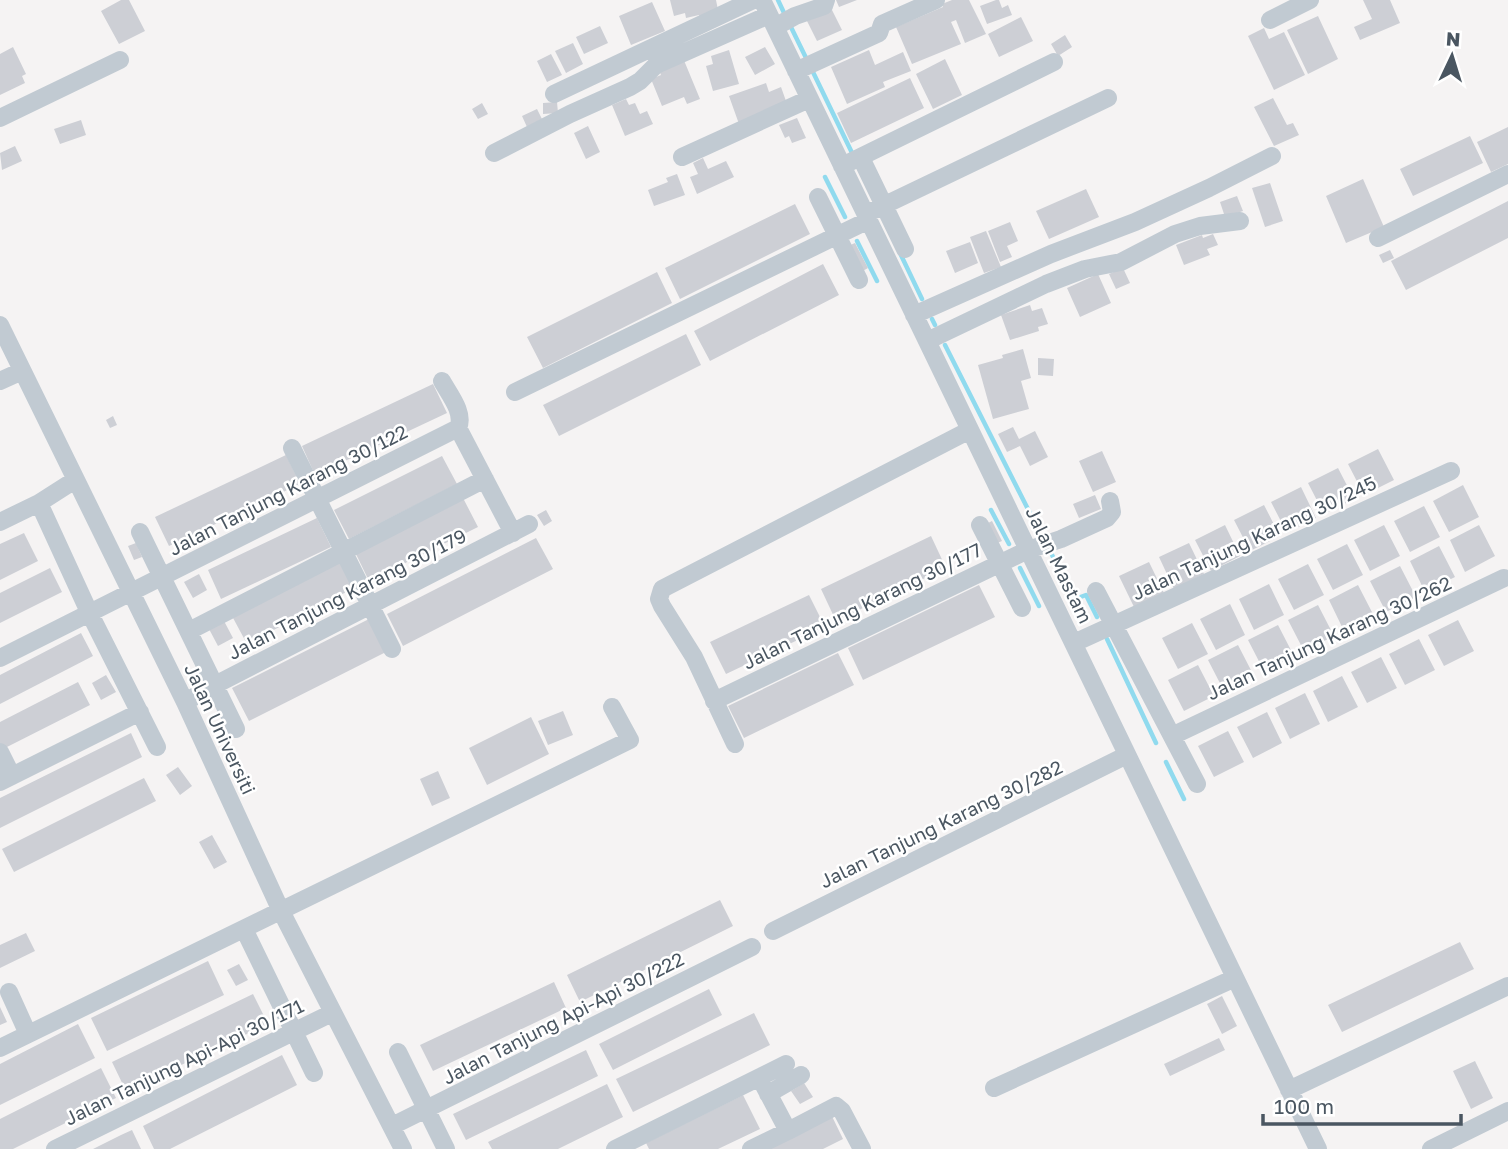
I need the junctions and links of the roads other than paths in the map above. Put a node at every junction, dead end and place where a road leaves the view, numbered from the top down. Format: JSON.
{"nodes":[{"id":1,"x":753,"y":0,"type":"edge"},
{"id":2,"x":826,"y":0,"type":"edge"},
{"id":3,"x":936,"y":0,"type":"edge"},
{"id":4,"x":1310,"y":0,"type":"edge"},
{"id":5,"x":777,"y":16,"type":"edge"},
{"id":6,"x":1269,"y":20,"type":"dead end"},
{"id":7,"x":120,"y":60,"type":"dead end"},
{"id":8,"x":1054,"y":62,"type":"dead end"},
{"id":9,"x":806,"y":67,"type":"junction"},
{"id":10,"x":554,"y":94,"type":"dead end"},
{"id":11,"x":1108,"y":98,"type":"dead end"},
{"id":12,"x":810,"y":99,"type":"junction"},
{"id":13,"x":0,"y":118,"type":"edge"},
{"id":14,"x":494,"y":153,"type":"dead end"},
{"id":15,"x":1272,"y":156,"type":"dead end"},
{"id":16,"x":681,"y":157,"type":"dead end"},
{"id":17,"x":854,"y":162,"type":"junction"},
{"id":18,"x":1508,"y":174,"type":"edge"},
{"id":19,"x":818,"y":197,"type":"dead end"},
{"id":20,"x":884,"y":205,"type":"junction"},
{"id":21,"x":868,"y":217,"type":"junction"},
{"id":22,"x":1240,"y":221,"type":"dead end"},
{"id":23,"x":837,"y":236,"type":"junction"},
{"id":24,"x":1378,"y":238,"type":"dead end"},
{"id":25,"x":905,"y":249,"type":"dead end"},
{"id":26,"x":859,"y":280,"type":"dead end"},
{"id":27,"x":914,"y":315,"type":"junction"},
{"id":28,"x":0,"y":325,"type":"edge"},
{"id":29,"x":927,"y":341,"type":"junction"},
{"id":30,"x":22,"y":371,"type":"junction"},
{"id":31,"x":0,"y":381,"type":"edge"},
{"id":32,"x":442,"y":381,"type":"dead end"},
{"id":33,"x":515,"y":392,"type":"dead end"},
{"id":34,"x":460,"y":425,"type":"junction"},
{"id":35,"x":968,"y":431,"type":"junction"},
{"id":36,"x":292,"y":448,"type":"dead end"},
{"id":37,"x":1451,"y":471,"type":"dead end"},
{"id":38,"x":75,"y":480,"type":"junction"},
{"id":39,"x":485,"y":480,"type":"junction"},
{"id":40,"x":317,"y":499,"type":"junction"},
{"id":41,"x":1110,"y":501,"type":"dead end"},
{"id":42,"x":39,"y":503,"type":"junction"},
{"id":43,"x":0,"y":522,"type":"edge"},
{"id":44,"x":980,"y":525,"type":"dead end"},
{"id":45,"x":139,"y":532,"type":"dead end"},
{"id":46,"x":1028,"y":550,"type":"junction"},
{"id":47,"x":344,"y":551,"type":"junction"},
{"id":48,"x":1000,"y":564,"type":"junction"},
{"id":49,"x":161,"y":578,"type":"junction"},
{"id":50,"x":1504,"y":578,"type":"dead end"},
{"id":51,"x":1096,"y":591,"type":"dead end"},
{"id":52,"x":130,"y":593,"type":"junction"},
{"id":53,"x":371,"y":605,"type":"junction"},
{"id":54,"x":1022,"y":608,"type":"dead end"},
{"id":55,"x":89,"y":612,"type":"junction"},
{"id":56,"x":1113,"y":626,"type":"junction"},
{"id":57,"x":189,"y":631,"type":"junction"},
{"id":58,"x":1074,"y":643,"type":"junction"},
{"id":59,"x":392,"y":649,"type":"dead end"},
{"id":60,"x":0,"y":658,"type":"edge"},
{"id":61,"x":215,"y":685,"type":"junction"},
{"id":62,"x":714,"y":701,"type":"junction"},
{"id":63,"x":185,"y":702,"type":"junction"},
{"id":64,"x":612,"y":707,"type":"dead end"},
{"id":65,"x":140,"y":712,"type":"junction"},
{"id":66,"x":236,"y":729,"type":"dead end"},
{"id":67,"x":1172,"y":736,"type":"junction"},
{"id":68,"x":735,"y":744,"type":"dead end"},
{"id":69,"x":157,"y":747,"type":"dead end"},
{"id":70,"x":0,"y":752,"type":"edge"},
{"id":71,"x":1128,"y":755,"type":"junction"},
{"id":72,"x":6,"y":779,"type":"edge"},
{"id":73,"x":1197,"y":784,"type":"dead end"},
{"id":74,"x":281,"y":911,"type":"junction"},
{"id":75,"x":244,"y":929,"type":"junction"},
{"id":76,"x":773,"y":931,"type":"dead end"},
{"id":77,"x":751,"y":947,"type":"dead end"},
{"id":78,"x":1235,"y":978,"type":"junction"},
{"id":79,"x":1508,"y":986,"type":"edge"},
{"id":80,"x":9,"y":992,"type":"dead end"},
{"id":81,"x":332,"y":1013,"type":"junction"},
{"id":82,"x":294,"y":1032,"type":"junction"},
{"id":83,"x":28,"y":1034,"type":"junction"},
{"id":84,"x":0,"y":1048,"type":"edge"},
{"id":85,"x":398,"y":1052,"type":"dead end"},
{"id":86,"x":786,"y":1064,"type":"dead end"},
{"id":87,"x":314,"y":1073,"type":"dead end"},
{"id":88,"x":801,"y":1075,"type":"dead end"},
{"id":89,"x":764,"y":1086,"type":"junction"},
{"id":90,"x":994,"y":1088,"type":"dead end"},
{"id":91,"x":1289,"y":1090,"type":"junction"},
{"id":92,"x":426,"y":1110,"type":"junction"},
{"id":93,"x":1508,"y":1111,"type":"edge"},
{"id":94,"x":393,"y":1126,"type":"junction"},
{"id":95,"x":788,"y":1131,"type":"junction"},
{"id":96,"x":641,"y":1143,"type":"edge"},
{"id":97,"x":55,"y":1149,"type":"edge"},
{"id":98,"x":403,"y":1149,"type":"edge"},
{"id":99,"x":446,"y":1149,"type":"edge"},
{"id":100,"x":615,"y":1149,"type":"edge"},
{"id":101,"x":751,"y":1149,"type":"edge"},
{"id":102,"x":862,"y":1149,"type":"edge"},
{"id":103,"x":1318,"y":1149,"type":"edge"},
{"id":104,"x":1431,"y":1149,"type":"edge"}],
"edges":[{"from":1,"to":10,"type":"street"},
{"from":2,"to":5,"type":"street"},
{"from":3,"to":9,"type":"street"},
{"from":4,"to":6,"type":"street"},
{"from":5,"to":9,"type":"street","name":"Jalan Mastam"},
{"from":5,"to":14,"type":"street"},
{"from":7,"to":13,"type":"street"},
{"from":8,"to":17,"type":"street"},
{"from":9,"to":12,"type":"street","name":"Jalan Mastam"},
{"from":11,"to":20,"type":"street"},
{"from":12,"to":16,"type":"street"},
{"from":12,"to":17,"type":"street","name":"Jalan Mastam"},
{"from":15,"to":27,"type":"street"},
{"from":17,"to":20,"type":"street"},
{"from":17,"to":21,"type":"street","name":"Jalan Mastam"},
{"from":18,"to":24,"type":"street"},
{"from":19,"to":23,"type":"street"},
{"from":20,"to":21,"type":"street"},
{"from":20,"to":25,"type":"street"},
{"from":21,"to":23,"type":"street"},
{"from":21,"to":27,"type":"street","name":"Jalan Mastam"},
{"from":22,"to":29,"type":"street"},
{"from":23,"to":26,"type":"street"},
{"from":23,"to":33,"type":"street"},
{"from":27,"to":29,"type":"street","name":"Jalan Mastam"},
{"from":28,"to":30,"type":"street","name":"Jalan Universiti"},
{"from":29,"to":35,"type":"street","name":"Jalan Mastam"},
{"from":30,"to":31,"type":"street"},
{"from":30,"to":38,"type":"street","name":"Jalan Universiti"},
{"from":32,"to":34,"type":"street"},
{"from":34,"to":39,"type":"street"},
{"from":34,"to":40,"type":"street","name":"Jalan Tanjung Karang 30/122"},
{"from":35,"to":46,"type":"street","name":"Jalan Mastam"},
{"from":35,"to":62,"type":"street"},
{"from":36,"to":40,"type":"street"},
{"from":37,"to":56,"type":"street","name":"Jalan Tanjung Karang 30/245"},
{"from":38,"to":42,"type":"street"},
{"from":38,"to":52,"type":"street","name":"Jalan Universiti"},
{"from":39,"to":47,"type":"street"},
{"from":39,"to":53,"type":"street","name":"Jalan Tanjung Karang 30/179"},
{"from":40,"to":47,"type":"street"},
{"from":40,"to":49,"type":"street","name":"Jalan Tanjung Karang 30/122"},
{"from":41,"to":46,"type":"street","name":"Jalan Tanjung Karang 30/177"},
{"from":42,"to":43,"type":"street"},
{"from":42,"to":55,"type":"street"},
{"from":44,"to":48,"type":"street"},
{"from":45,"to":49,"type":"street"},
{"from":46,"to":48,"type":"street","name":"Jalan Tanjung Karang 30/177"},
{"from":46,"to":58,"type":"street","name":"Jalan Mastam"},
{"from":47,"to":53,"type":"street"},
{"from":47,"to":57,"type":"street"},
{"from":48,"to":54,"type":"street"},
{"from":48,"to":62,"type":"street","name":"Jalan Tanjung Karang 30/177"},
{"from":49,"to":52,"type":"street","name":"Jalan Tanjung Karang 30/122"},
{"from":49,"to":57,"type":"street"},
{"from":50,"to":67,"type":"street","name":"Jalan Tanjung Karang 30/262"},
{"from":51,"to":56,"type":"street"},
{"from":52,"to":55,"type":"street","name":"Jalan Tanjung Karang 30/122"},
{"from":52,"to":63,"type":"street","name":"Jalan Universiti"},
{"from":53,"to":59,"type":"street"},
{"from":53,"to":61,"type":"street","name":"Jalan Tanjung Karang 30/179"},
{"from":55,"to":60,"type":"street","name":"Jalan Tanjung Karang 30/122"},
{"from":55,"to":65,"type":"street"},
{"from":56,"to":58,"type":"street","name":"Jalan Tanjung Karang 30/245"},
{"from":56,"to":67,"type":"street"},
{"from":57,"to":61,"type":"street"},
{"from":58,"to":71,"type":"street","name":"Jalan Mastam"},
{"from":61,"to":63,"type":"street","name":"Jalan Tanjung Karang 30/179"},
{"from":61,"to":66,"type":"street"},
{"from":62,"to":68,"type":"street"},
{"from":63,"to":74,"type":"street","name":"Jalan Universiti"},
{"from":64,"to":74,"type":"street"},
{"from":65,"to":69,"type":"street"},
{"from":65,"to":72,"type":"street"},
{"from":67,"to":73,"type":"street"},
{"from":70,"to":72,"type":"street"},
{"from":71,"to":76,"type":"street","name":"Jalan Tanjung Karang 30/282"},
{"from":71,"to":78,"type":"street","name":"Jalan Mastam"},
{"from":74,"to":75,"type":"street"},
{"from":74,"to":81,"type":"street","name":"Jalan Universiti"},
{"from":75,"to":82,"type":"street"},
{"from":75,"to":83,"type":"street"},
{"from":77,"to":92,"type":"street","name":"Jalan Tanjung Api-Api 30/222"},
{"from":78,"to":90,"type":"street"},
{"from":78,"to":91,"type":"street","name":"Jalan Mastam"},
{"from":79,"to":91,"type":"street"},
{"from":80,"to":83,"type":"street"},
{"from":81,"to":82,"type":"street","name":"Jalan Tanjung Api-Api 30/171"},
{"from":81,"to":94,"type":"street","name":"Jalan Universiti"},
{"from":82,"to":87,"type":"street"},
{"from":82,"to":97,"type":"street","name":"Jalan Tanjung Api-Api 30/171"},
{"from":83,"to":84,"type":"street"},
{"from":85,"to":92,"type":"street"},
{"from":86,"to":89,"type":"street"},
{"from":88,"to":89,"type":"street"},
{"from":89,"to":95,"type":"street"},
{"from":89,"to":96,"type":"street"},
{"from":91,"to":103,"type":"street","name":"Jalan Mastam"},
{"from":92,"to":94,"type":"street","name":"Jalan Tanjung Api-Api 30/222"},
{"from":92,"to":99,"type":"street"},
{"from":93,"to":104,"type":"street"},
{"from":94,"to":98,"type":"street","name":"Jalan Universiti"},
{"from":95,"to":101,"type":"street"},
{"from":95,"to":102,"type":"street"},
{"from":96,"to":100,"type":"street"}]}
